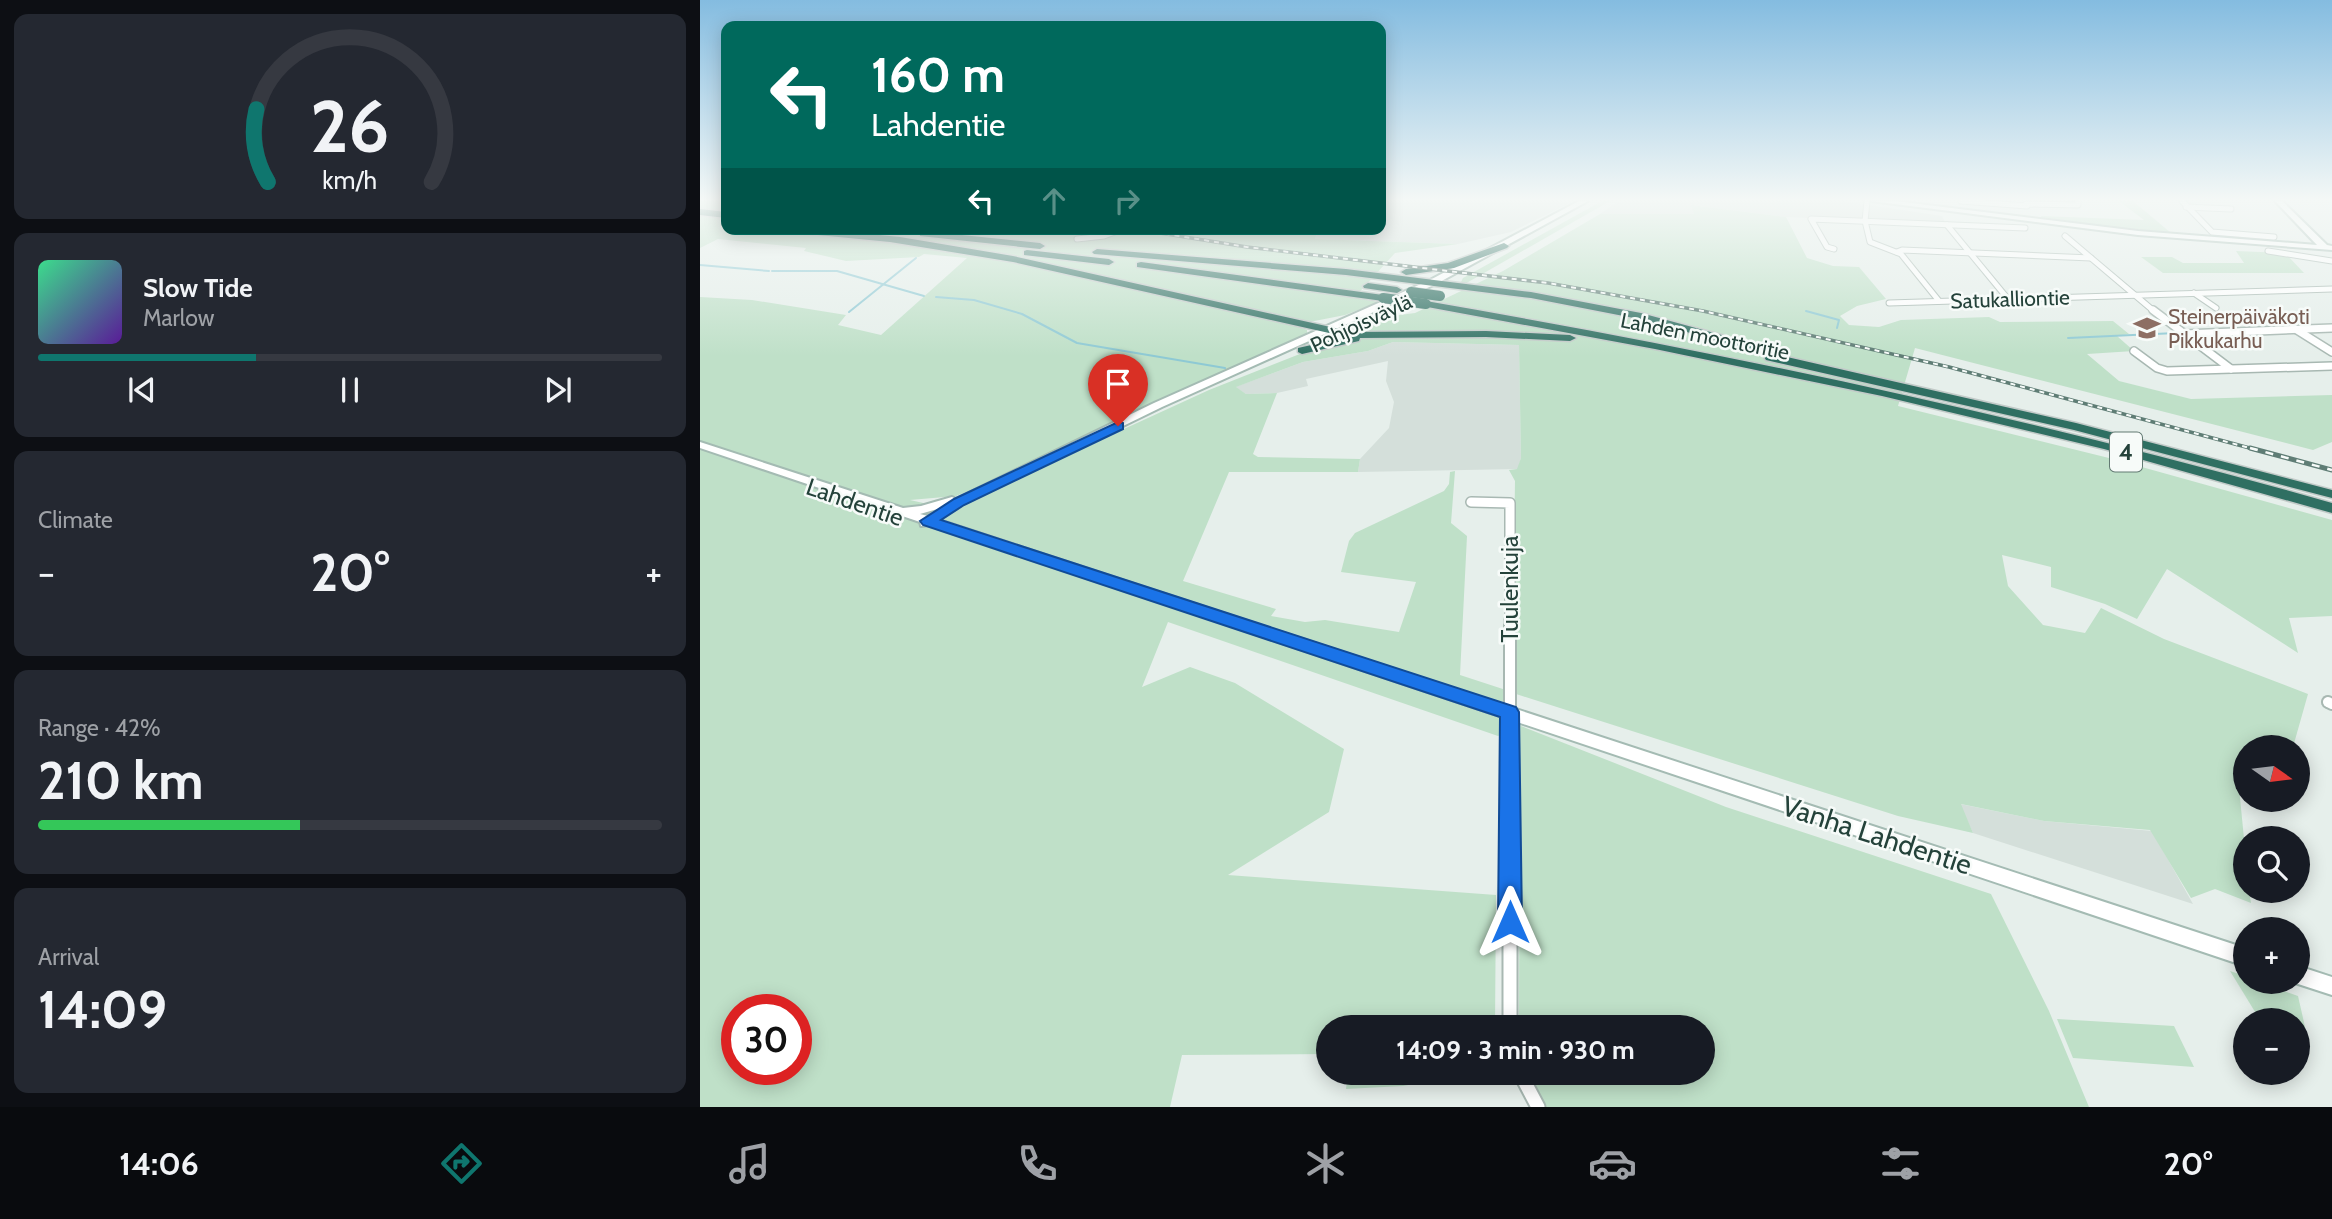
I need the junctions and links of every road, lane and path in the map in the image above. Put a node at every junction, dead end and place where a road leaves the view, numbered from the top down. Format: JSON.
{"nodes":[{"id":1,"x":974,"y":253,"type":"edge"},
{"id":2,"x":1018,"y":253,"type":"edge"},
{"id":3,"x":1102,"y":253,"type":"edge"},
{"id":4,"x":1105,"y":253,"type":"edge"},
{"id":5,"x":1486,"y":253,"type":"edge"},
{"id":6,"x":1494,"y":253,"type":"edge"},
{"id":7,"x":1506,"y":253,"type":"edge"},
{"id":8,"x":1897,"y":253,"type":"edge"},
{"id":9,"x":1964,"y":253,"type":"edge"},
{"id":10,"x":1972,"y":253,"type":"junction"},
{"id":11,"x":2085,"y":253,"type":"edge"},
{"id":12,"x":2290,"y":253,"type":"edge"},
{"id":13,"x":2091,"y":258,"type":"junction"},
{"id":14,"x":2332,"y":261,"type":"edge"},
{"id":15,"x":1331,"y":271,"type":"junction"},
{"id":16,"x":1303,"y":281,"type":"junction"},
{"id":17,"x":1439,"y":288,"type":"junction"},
{"id":18,"x":2332,"y":289,"type":"edge"},
{"id":19,"x":2194,"y":293,"type":"junction"},
{"id":20,"x":2132,"y":295,"type":"junction"},
{"id":21,"x":2008,"y":299,"type":"junction"},
{"id":22,"x":1939,"y":301,"type":"junction"},
{"id":23,"x":1889,"y":303,"type":"dead end"},
{"id":24,"x":2216,"y":308,"type":"dead end"},
{"id":25,"x":1517,"y":314,"type":"junction"},
{"id":26,"x":1298,"y":324,"type":"junction"},
{"id":27,"x":2332,"y":328,"type":"edge"},
{"id":28,"x":2296,"y":329,"type":"junction"},
{"id":29,"x":1334,"y":332,"type":"junction"},
{"id":30,"x":2184,"y":334,"type":"junction"},
{"id":31,"x":1396,"y":336,"type":"junction"},
{"id":32,"x":1312,"y":337,"type":"junction"},
{"id":33,"x":1302,"y":350,"type":"junction"},
{"id":34,"x":2134,"y":351,"type":"dead end"},
{"id":35,"x":2332,"y":352,"type":"edge"},
{"id":36,"x":2332,"y":366,"type":"edge"},
{"id":37,"x":1765,"y":368,"type":"junction"},
{"id":38,"x":2231,"y":369,"type":"junction"},
{"id":39,"x":1877,"y":380,"type":"junction"},
{"id":40,"x":1118,"y":426,"type":"junction"},
{"id":41,"x":700,"y":445,"type":"edge"},
{"id":42,"x":1057,"y":455,"type":"junction"},
{"id":43,"x":747,"y":461,"type":"junction"},
{"id":44,"x":2332,"y":495,"type":"edge"},
{"id":45,"x":962,"y":497,"type":"junction"},
{"id":46,"x":1471,"y":502,"type":"dead end"},
{"id":47,"x":2332,"y":508,"type":"edge"},
{"id":48,"x":897,"y":512,"type":"junction"},
{"id":49,"x":924,"y":522,"type":"junction"},
{"id":50,"x":1046,"y":560,"type":"joint"},
{"id":51,"x":1509,"y":712,"type":"junction"},
{"id":52,"x":2233,"y":953,"type":"edge"},
{"id":53,"x":2310,"y":979,"type":"edge"},
{"id":54,"x":2332,"y":986,"type":"edge"},
{"id":55,"x":1510,"y":1015,"type":"edge"},
{"id":56,"x":1526,"y":1085,"type":"edge"},
{"id":57,"x":1538,"y":1107,"type":"edge"}],
"edges":[{"from":1,"to":26,"type":"highway"},
{"from":2,"to":16,"type":"highway","number":"4"},
{"from":3,"to":16,"type":"highway","number":"4"},
{"from":4,"to":15,"type":"highway"},
{"from":5,"to":15,"type":"highway"},
{"from":6,"to":17,"type":"main road","name":"Pohjoisväylä"},
{"from":7,"to":17,"type":"main road","name":"Pohjoisväylä"},
{"from":8,"to":22,"type":"street"},
{"from":9,"to":10,"type":"street"},
{"from":10,"to":13,"type":"street"},
{"from":10,"to":21,"type":"street"},
{"from":11,"to":13,"type":"street"},
{"from":12,"to":14,"type":"street"},
{"from":13,"to":20,"type":"street"},
{"from":15,"to":17,"type":"highway"},
{"from":16,"to":17,"type":"highway","number":"4","bridge":true},
{"from":16,"to":25,"type":"highway","number":"4","bridge":true},
{"from":17,"to":25,"type":"highway","number":"4"},
{"from":17,"to":29,"type":"main road","name":"Pohjoisväylä"},
{"from":17,"to":39,"type":"highway"},
{"from":18,"to":19,"type":"street","name":"Satukalliontie"},
{"from":19,"to":20,"type":"street","name":"Satukalliontie"},
{"from":19,"to":24,"type":"street"},
{"from":20,"to":21,"type":"street","name":"Satukalliontie"},
{"from":20,"to":30,"type":"street"},
{"from":21,"to":22,"type":"street","name":"Satukalliontie"},
{"from":22,"to":23,"type":"street","name":"Satukalliontie"},
{"from":25,"to":37,"type":"highway","name":"Lahden moottoritie","number":"4"},
{"from":25,"to":39,"type":"highway","name":"Lahden moottoritie","number":"4"},
{"from":26,"to":29,"type":"highway"},
{"from":26,"to":32,"type":"highway"},
{"from":27,"to":28,"type":"street"},
{"from":28,"to":30,"type":"street"},
{"from":28,"to":35,"type":"street"},
{"from":29,"to":31,"type":"highway"},
{"from":29,"to":32,"type":"main road","name":"Pohjoisväylä"},
{"from":29,"to":33,"type":"main road","name":"Pohjoisväylä"},
{"from":30,"to":38,"type":"street"},
{"from":31,"to":33,"type":"highway"},
{"from":31,"to":37,"type":"highway"},
{"from":32,"to":40,"type":"main road","name":"Pohjoisväylä"},
{"from":33,"to":40,"type":"main road","name":"Pohjoisväylä"},
{"from":34,"to":38,"type":"street"},
{"from":36,"to":38,"type":"street"},
{"from":37,"to":47,"type":"highway","name":"Lahden moottoritie","number":"4"},
{"from":39,"to":44,"type":"highway","number":"4"},
{"from":40,"to":42,"type":"main road","name":"Pohjoisväylä"},
{"from":41,"to":43,"type":"main road","name":"Lahdentie"},
{"from":42,"to":45,"type":"main road","name":"Pohjoisväylä"},
{"from":42,"to":49,"type":"main road","name":"Pohjoisväylä"},
{"from":43,"to":48,"type":"main road","name":"Lahdentie"},
{"from":43,"to":49,"type":"main road","name":"Lahdentie"},
{"from":45,"to":48,"type":"main road","name":"Pohjoisväylä"},
{"from":45,"to":49,"type":"main road","name":"Pohjoisväylä"},
{"from":46,"to":51,"type":"street","name":"Tuulenkuja"},
{"from":48,"to":49,"type":"main road","name":"Lahdentie"},
{"from":49,"to":50,"type":"main road","name":"Lahdentie"},
{"from":50,"to":51,"type":"main road","name":"Lahdentie"},
{"from":51,"to":52,"type":"main road","name":"Vanha Lahdentie"},
{"from":51,"to":55,"type":"street"},
{"from":53,"to":54,"type":"main road"},
{"from":56,"to":57,"type":"street"}]}
